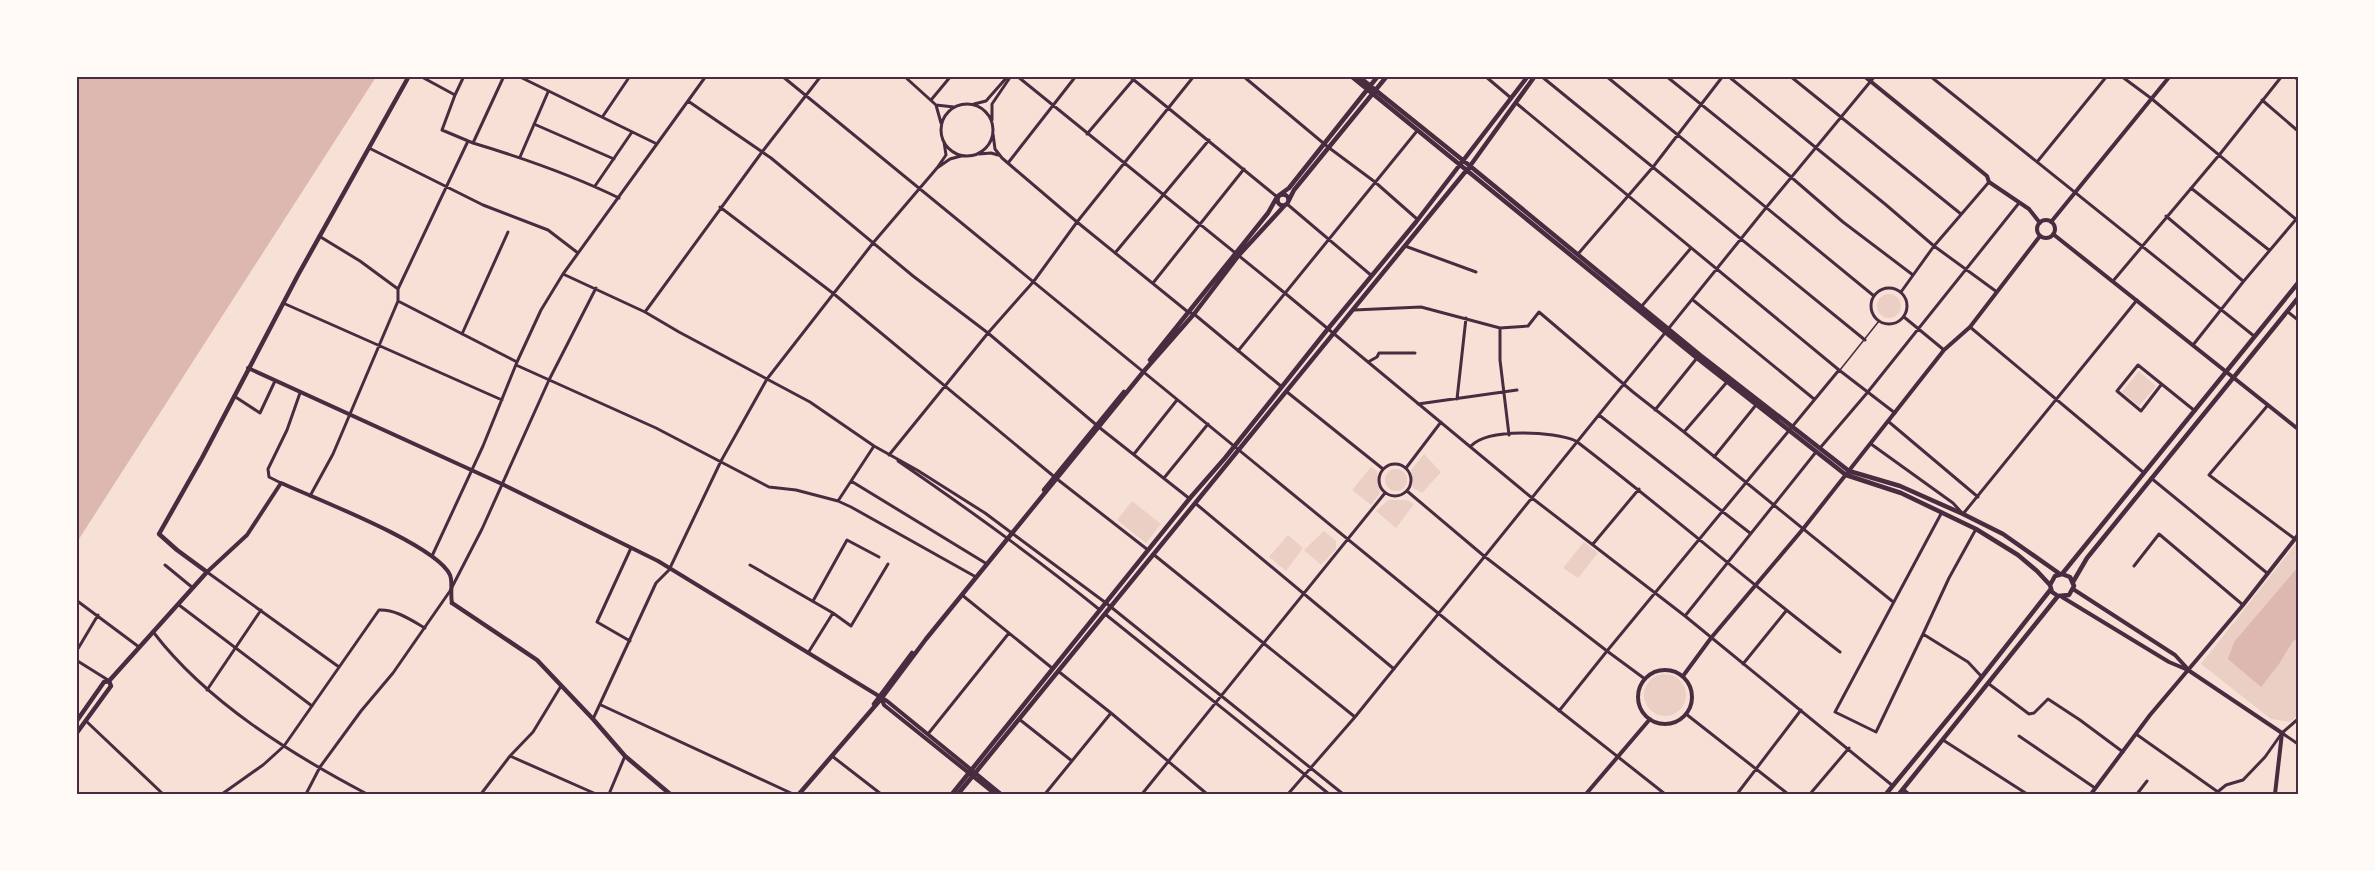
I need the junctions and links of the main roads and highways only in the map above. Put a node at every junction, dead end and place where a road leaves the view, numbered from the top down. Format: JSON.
{"nodes":[{"id":1,"x":409,"y":76,"type":"edge"},
{"id":2,"x":1351,"y":76,"type":"edge"},
{"id":3,"x":1358,"y":76,"type":"edge"},
{"id":4,"x":1378,"y":76,"type":"edge"},
{"id":5,"x":1387,"y":76,"type":"edge"},
{"id":6,"x":1528,"y":76,"type":"edge"},
{"id":7,"x":1535,"y":76,"type":"edge"},
{"id":8,"x":1369,"y":88,"type":"junction"},
{"id":9,"x":1374,"y":93,"type":"junction"},
{"id":10,"x":1514,"y":101,"type":"junction"},
{"id":11,"x":1464,"y":161,"type":"junction"},
{"id":12,"x":1460,"y":166,"type":"junction"},
{"id":13,"x":1470,"y":166,"type":"junction"},
{"id":14,"x":1466,"y":171,"type":"junction"},
{"id":15,"x":1278,"y":196,"type":"junction"},
{"id":16,"x":1286,"y":204,"type":"junction"},
{"id":17,"x":1237,"y":254,"type":"junction"},
{"id":18,"x":1576,"y":257,"type":"junction"},
{"id":19,"x":2298,"y":283,"type":"edge"},
{"id":20,"x":2298,"y":298,"type":"edge"},
{"id":21,"x":1668,"y":331,"type":"junction"},
{"id":22,"x":1790,"y":429,"type":"junction"},
{"id":23,"x":1847,"y":473,"type":"junction"},
{"id":24,"x":1151,"y":553,"type":"junction"},
{"id":25,"x":2061,"y":574,"type":"junction"},
{"id":26,"x":975,"y":577,"type":"junction"},
{"id":27,"x":2073,"y":582,"type":"junction"},
{"id":28,"x":2051,"y":587,"type":"junction"},
{"id":29,"x":2060,"y":597,"type":"junction"},
{"id":30,"x":452,"y":603,"type":"road end"},
{"id":31,"x":1108,"y":605,"type":"junction"},
{"id":32,"x":1055,"y":670,"type":"junction"},
{"id":33,"x":109,"y":681,"type":"junction"},
{"id":34,"x":880,"y":698,"type":"junction"},
{"id":35,"x":78,"y":718,"type":"edge"},
{"id":36,"x":76,"y":734,"type":"edge"},
{"id":37,"x":972,"y":773,"type":"junction"},
{"id":38,"x":670,"y":795,"type":"edge"},
{"id":39,"x":799,"y":795,"type":"edge"},
{"id":40,"x":952,"y":795,"type":"edge"},
{"id":41,"x":958,"y":795,"type":"edge"},
{"id":42,"x":1886,"y":795,"type":"edge"},
{"id":43,"x":1899,"y":795,"type":"edge"}],
"edges":[{"from":1,"to":33,"type":"main road"},
{"from":2,"to":8,"type":"main road"},
{"from":3,"to":8,"type":"main road"},
{"from":4,"to":8,"type":"main road"},
{"from":5,"to":9,"type":"main road"},
{"from":6,"to":10,"type":"main road"},
{"from":7,"to":10,"type":"main road"},
{"from":8,"to":9,"type":"main road"},
{"from":8,"to":15,"type":"main road"},
{"from":9,"to":11,"type":"main road"},
{"from":9,"to":12,"type":"main road"},
{"from":9,"to":16,"type":"main road"},
{"from":10,"to":11,"type":"main road"},
{"from":10,"to":13,"type":"main road"},
{"from":11,"to":12,"type":"main road"},
{"from":11,"to":13,"type":"main road"},
{"from":12,"to":14,"type":"main road"},
{"from":12,"to":24,"type":"main road"},
{"from":13,"to":14,"type":"main road"},
{"from":13,"to":18,"type":"main road"},
{"from":14,"to":18,"type":"main road"},
{"from":14,"to":24,"type":"main road"},
{"from":15,"to":16,"type":"main road"},
{"from":15,"to":16,"type":"main road"},
{"from":15,"to":17,"type":"main road"},
{"from":16,"to":17,"type":"main road"},
{"from":17,"to":26,"type":"main road"},
{"from":18,"to":21,"type":"main road"},
{"from":18,"to":21,"type":"main road"},
{"from":19,"to":25,"type":"main road"},
{"from":20,"to":27,"type":"main road"},
{"from":21,"to":22,"type":"main road"},
{"from":21,"to":22,"type":"main road"},
{"from":22,"to":23,"type":"main road"},
{"from":23,"to":25,"type":"main road"},
{"from":23,"to":28,"type":"main road"},
{"from":24,"to":31,"type":"main road"},
{"from":25,"to":27,"type":"main road"},
{"from":25,"to":28,"type":"main road"},
{"from":26,"to":34,"type":"main road"},
{"from":26,"to":34,"type":"main road"},
{"from":27,"to":29,"type":"main road"},
{"from":28,"to":29,"type":"main road"},
{"from":28,"to":42,"type":"main road"},
{"from":29,"to":43,"type":"main road"},
{"from":30,"to":38,"type":"main road"},
{"from":31,"to":32,"type":"main road"},
{"from":31,"to":32,"type":"main road"},
{"from":32,"to":37,"type":"main road"},
{"from":32,"to":37,"type":"main road"},
{"from":33,"to":35,"type":"main road"},
{"from":33,"to":36,"type":"main road"},
{"from":34,"to":39,"type":"main road"},
{"from":37,"to":40,"type":"main road"},
{"from":37,"to":41,"type":"main road"}]}
